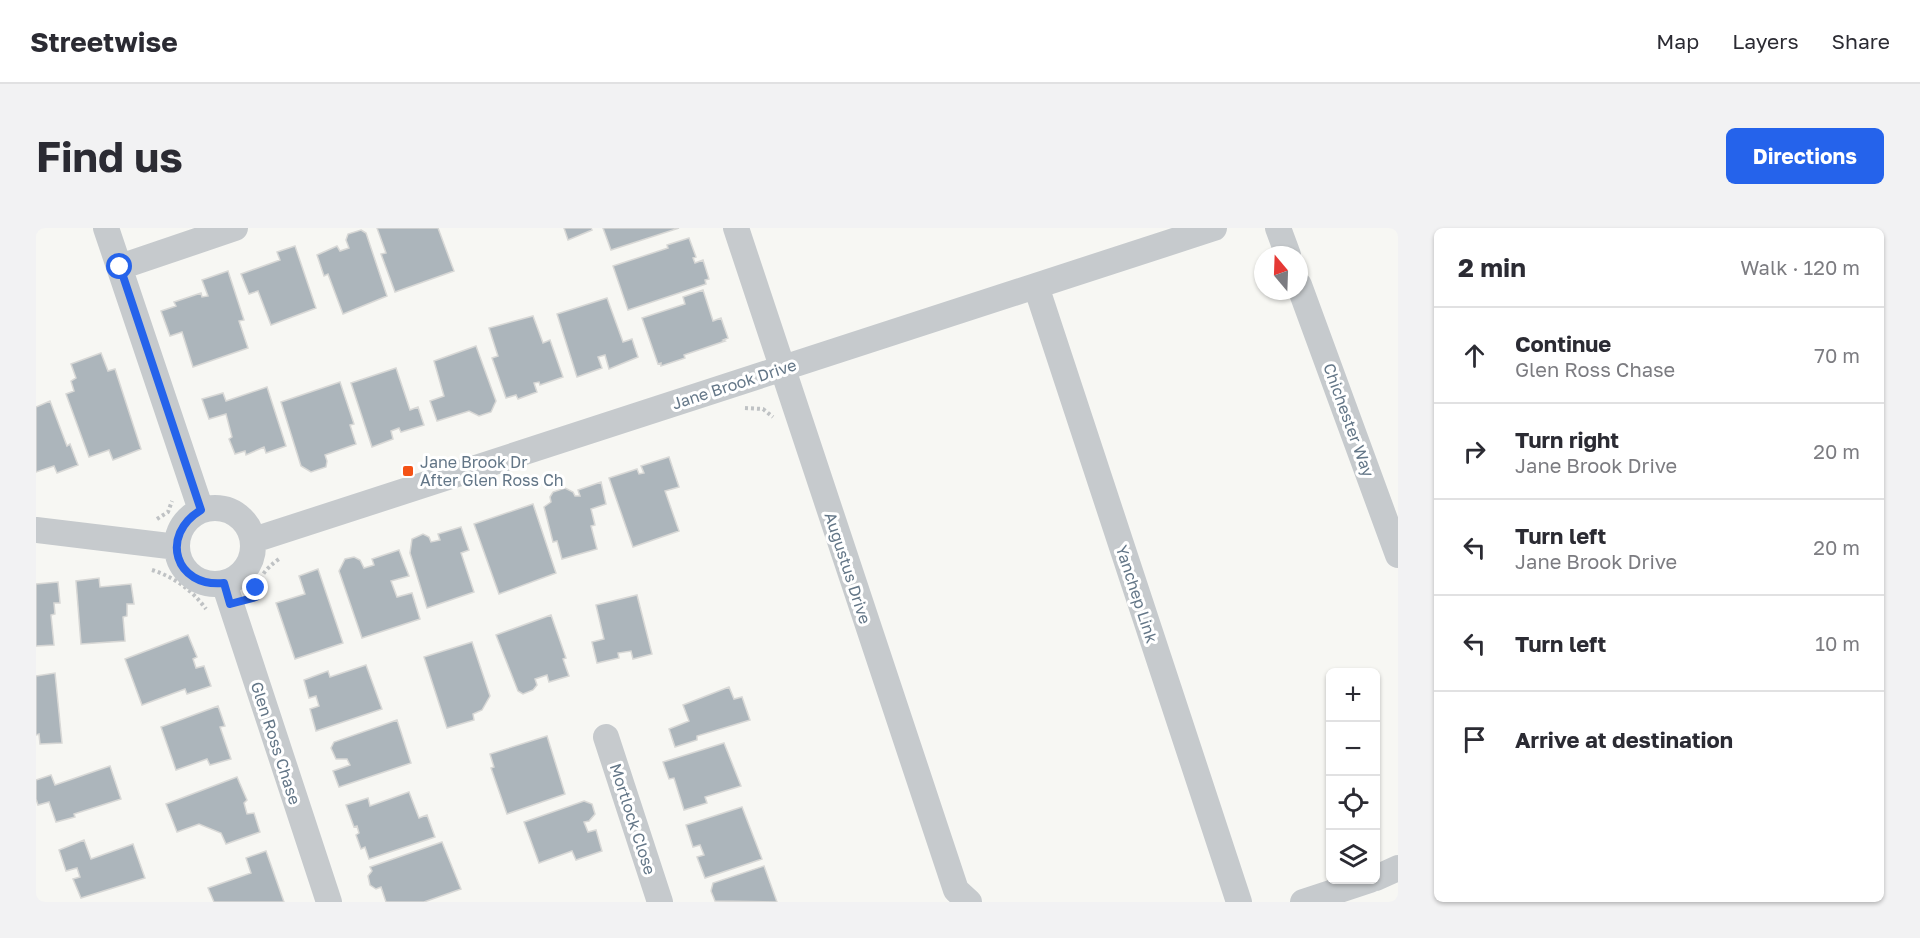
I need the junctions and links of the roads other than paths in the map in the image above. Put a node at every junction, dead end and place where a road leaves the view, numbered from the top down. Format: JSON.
{"nodes":[{"id":1,"x":106,"y":228,"type":"edge"},
{"id":2,"x":235,"y":228,"type":"edge"},
{"id":3,"x":736,"y":228,"type":"edge"},
{"id":4,"x":1214,"y":228,"type":"edge"},
{"id":5,"x":1278,"y":228,"type":"edge"},
{"id":6,"x":1285,"y":246,"type":"edge"},
{"id":7,"x":120,"y":267,"type":"junction"},
{"id":8,"x":1036,"y":286,"type":"junction"},
{"id":9,"x":1304,"y":300,"type":"edge"},
{"id":10,"x":782,"y":368,"type":"junction"},
{"id":11,"x":201,"y":510,"type":"junction"},
{"id":12,"x":36,"y":530,"type":"edge"},
{"id":13,"x":254,"y":540,"type":"junction"},
{"id":14,"x":177,"y":547,"type":"junction"},
{"id":15,"x":1398,"y":555,"type":"edge"},
{"id":16,"x":220,"y":599,"type":"junction"},
{"id":17,"x":606,"y":737,"type":"dead end"},
{"id":18,"x":1398,"y":868,"type":"edge"},
{"id":19,"x":1380,"y":876,"type":"edge"},
{"id":20,"x":1355,"y":884,"type":"edge"},
{"id":21,"x":329,"y":902,"type":"edge"},
{"id":22,"x":660,"y":902,"type":"edge"},
{"id":23,"x":969,"y":902,"type":"edge"},
{"id":24,"x":1239,"y":902,"type":"edge"},
{"id":25,"x":1303,"y":902,"type":"edge"}],
"edges":[{"from":1,"to":7,"type":"street"},
{"from":2,"to":7,"type":"street"},
{"from":3,"to":10,"type":"street","name":"Augustus Drive"},
{"from":4,"to":8,"type":"street","name":"Jane Brook Drive"},
{"from":5,"to":6,"type":"street"},
{"from":7,"to":11,"type":"street"},
{"from":8,"to":10,"type":"street","name":"Jane Brook Drive"},
{"from":8,"to":24,"type":"street","name":"Yanchep Link"},
{"from":9,"to":15,"type":"street","name":"Chichester Way"},
{"from":10,"to":13,"type":"street","name":"Jane Brook Drive"},
{"from":10,"to":23,"type":"street","name":"Augustus Drive"},
{"from":11,"to":13,"type":"street"},
{"from":11,"to":14,"type":"street"},
{"from":12,"to":14,"type":"street"},
{"from":13,"to":16,"type":"street"},
{"from":14,"to":16,"type":"street"},
{"from":16,"to":21,"type":"street","name":"Glen Ross Chase"},
{"from":17,"to":22,"type":"street","name":"Mortlock Close"},
{"from":18,"to":19,"type":"street"},
{"from":20,"to":25,"type":"street"}]}
